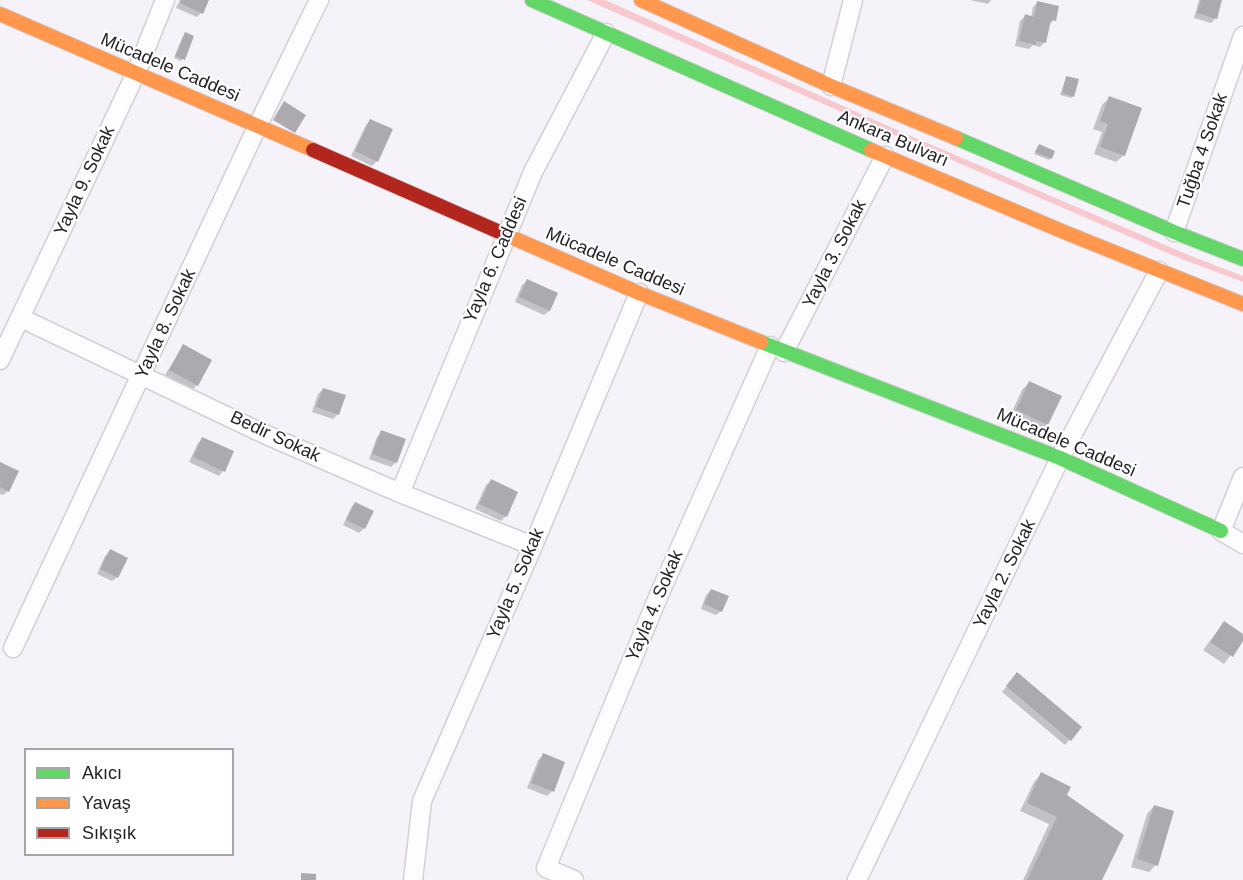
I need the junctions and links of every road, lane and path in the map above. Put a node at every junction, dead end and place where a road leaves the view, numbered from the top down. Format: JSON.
{"nodes":[{"id":1,"x":165,"y":0,"type":"edge"},
{"id":2,"x":319,"y":0,"type":"edge"},
{"id":3,"x":531,"y":0,"type":"edge"},
{"id":4,"x":640,"y":0,"type":"edge"},
{"id":5,"x":853,"y":0,"type":"edge"},
{"id":6,"x":0,"y":14,"type":"edge"},
{"id":7,"x":606,"y":33,"type":"junction"},
{"id":8,"x":1242,"y":43,"type":"edge"},
{"id":9,"x":136,"y":73,"type":"junction"},
{"id":10,"x":831,"y":86,"type":"junction"},
{"id":11,"x":258,"y":125,"type":"junction"},
{"id":12,"x":885,"y":156,"type":"junction"},
{"id":13,"x":1174,"y":232,"type":"junction"},
{"id":14,"x":506,"y":236,"type":"junction"},
{"id":15,"x":1243,"y":259,"type":"edge"},
{"id":16,"x":1159,"y":271,"type":"junction"},
{"id":17,"x":639,"y":293,"type":"junction"},
{"id":18,"x":1243,"y":304,"type":"edge"},
{"id":19,"x":21,"y":318,"type":"junction"},
{"id":20,"x":777,"y":349,"type":"junction"},
{"id":21,"x":0,"y":360,"type":"edge"},
{"id":22,"x":142,"y":374,"type":"junction"},
{"id":23,"x":1060,"y":458,"type":"junction"},
{"id":24,"x":1243,"y":477,"type":"edge"},
{"id":25,"x":400,"y":493,"type":"junction"},
{"id":26,"x":1221,"y":531,"type":"junction"},
{"id":27,"x":1243,"y":544,"type":"edge"},
{"id":28,"x":533,"y":546,"type":"junction"},
{"id":29,"x":13,"y":648,"type":"dead end"},
{"id":30,"x":413,"y":880,"type":"edge"},
{"id":31,"x":574,"y":880,"type":"edge"},
{"id":32,"x":857,"y":880,"type":"edge"}],
"edges":[{"from":1,"to":9,"type":"street","name":"Yayla 9. Sokak"},
{"from":2,"to":11,"type":"street","name":"Yayla 8. Sokak"},
{"from":3,"to":7,"type":"main road","name":"Ankara Bulvarı"},
{"from":4,"to":10,"type":"main road","name":"Ankara Bulvarı"},
{"from":5,"to":10,"type":"street"},
{"from":6,"to":9,"type":"main road","name":"Mücadele Caddesi"},
{"from":7,"to":12,"type":"main road","name":"Ankara Bulvarı"},
{"from":7,"to":14,"type":"street","name":"Yayla 6. Caddesi"},
{"from":8,"to":13,"type":"street","name":"Tuğba 4 Sokak"},
{"from":9,"to":11,"type":"main road","name":"Mücadele Caddesi"},
{"from":9,"to":19,"type":"street","name":"Yayla 9. Sokak"},
{"from":10,"to":13,"type":"main road","name":"Ankara Bulvarı"},
{"from":11,"to":14,"type":"main road","name":"Mücadele Caddesi"},
{"from":11,"to":22,"type":"street","name":"Yayla 8. Sokak"},
{"from":12,"to":16,"type":"main road","name":"Ankara Bulvarı"},
{"from":12,"to":20,"type":"street","name":"Yayla 3. Sokak"},
{"from":13,"to":15,"type":"main road","name":"Ankara Bulvarı"},
{"from":14,"to":17,"type":"main road","name":"Mücadele Caddesi"},
{"from":14,"to":25,"type":"street","name":"Yayla 6. Caddesi"},
{"from":16,"to":18,"type":"main road","name":"Ankara Bulvarı"},
{"from":16,"to":23,"type":"street","name":"Yayla 2. Sokak"},
{"from":17,"to":20,"type":"main road","name":"Mücadele Caddesi"},
{"from":17,"to":28,"type":"street","name":"Yayla 5. Sokak"},
{"from":19,"to":21,"type":"street","name":"Yayla 9. Sokak"},
{"from":19,"to":22,"type":"street","name":"Bedir Sokak"},
{"from":20,"to":23,"type":"main road","name":"Mücadele Caddesi"},
{"from":20,"to":31,"type":"street","name":"Yayla 4. Sokak"},
{"from":22,"to":25,"type":"street","name":"Bedir Sokak"},
{"from":22,"to":29,"type":"street","name":"Yayla 8. Sokak"},
{"from":23,"to":26,"type":"main road","name":"Mücadele Caddesi"},
{"from":23,"to":32,"type":"street","name":"Yayla 2. Sokak"},
{"from":24,"to":26,"type":"street"},
{"from":25,"to":28,"type":"street","name":"Bedir Sokak"},
{"from":26,"to":27,"type":"street"},
{"from":28,"to":30,"type":"street","name":"Yayla 5. Sokak"}]}
